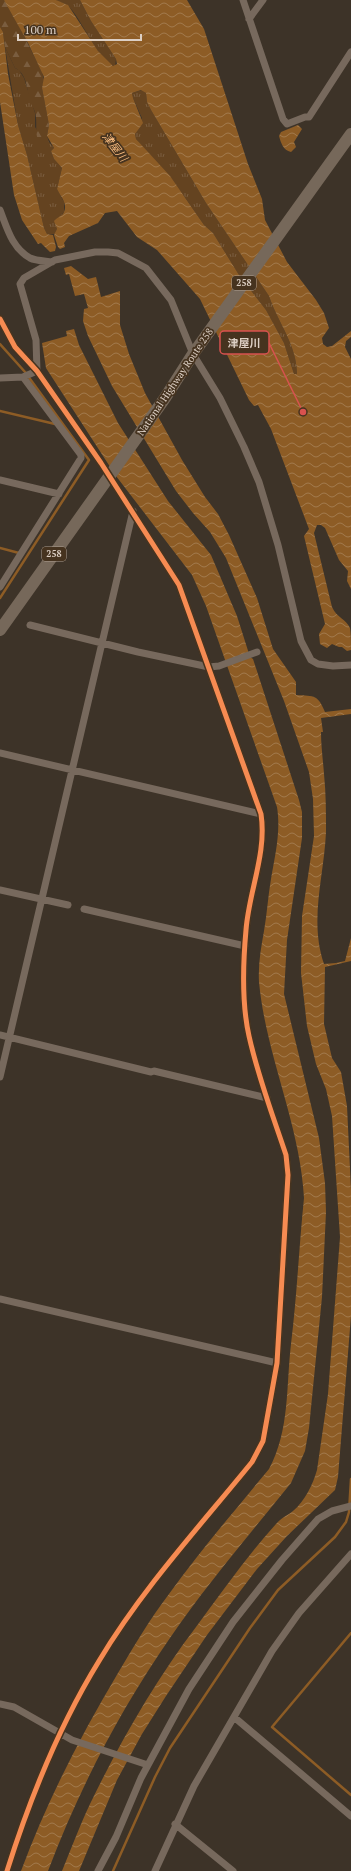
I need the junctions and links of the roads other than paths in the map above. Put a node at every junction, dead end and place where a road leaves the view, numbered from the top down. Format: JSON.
{"nodes":[{"id":1,"x":243,"y":0,"type":"edge"},
{"id":2,"x":263,"y":0,"type":"edge"},
{"id":3,"x":249,"y":19,"type":"junction"},
{"id":4,"x":351,"y":52,"type":"edge"},
{"id":5,"x":351,"y":134,"type":"edge"},
{"id":6,"x":0,"y":210,"type":"edge"},
{"id":7,"x":52,"y":262,"type":"junction"},
{"id":8,"x":0,"y":319,"type":"edge"},
{"id":9,"x":193,"y":354,"type":"junction"},
{"id":10,"x":29,"y":375,"type":"junction"},
{"id":11,"x":0,"y":378,"type":"edge"},
{"id":12,"x":0,"y":480,"type":"edge"},
{"id":13,"x":59,"y":494,"type":"junction"},
{"id":14,"x":133,"y":511,"type":"junction"},
{"id":15,"x":0,"y":587,"type":"edge"},
{"id":16,"x":30,"y":625,"type":"dead end"},
{"id":17,"x":0,"y":630,"type":"edge"},
{"id":18,"x":102,"y":643,"type":"junction"},
{"id":19,"x":258,"y":652,"type":"dead end"},
{"id":20,"x":351,"y":665,"type":"edge"},
{"id":21,"x":209,"y":667,"type":"junction"},
{"id":22,"x":0,"y":753,"type":"edge"},
{"id":23,"x":72,"y":770,"type":"junction"},
{"id":24,"x":261,"y":814,"type":"junction"},
{"id":25,"x":0,"y":890,"type":"edge"},
{"id":26,"x":42,"y":899,"type":"junction"},
{"id":27,"x":68,"y":905,"type":"dead end"},
{"id":28,"x":84,"y":909,"type":"dead end"},
{"id":29,"x":245,"y":946,"type":"junction"},
{"id":30,"x":0,"y":1035,"type":"edge"},
{"id":31,"x":10,"y":1037,"type":"junction"},
{"id":32,"x":0,"y":1077,"type":"edge"},
{"id":33,"x":267,"y":1098,"type":"junction"},
{"id":34,"x":0,"y":1299,"type":"edge"},
{"id":35,"x":277,"y":1363,"type":"junction"},
{"id":36,"x":349,"y":1506,"type":"edge"},
{"id":37,"x":351,"y":1554,"type":"edge"},
{"id":38,"x":0,"y":1704,"type":"edge"},
{"id":39,"x":234,"y":1718,"type":"junction"},
{"id":40,"x":60,"y":1732,"type":"junction"},
{"id":41,"x":148,"y":1765,"type":"junction"},
{"id":42,"x":351,"y":1816,"type":"edge"},
{"id":43,"x":175,"y":1824,"type":"junction"},
{"id":44,"x":7,"y":1871,"type":"edge"},
{"id":45,"x":98,"y":1871,"type":"edge"},
{"id":46,"x":155,"y":1871,"type":"edge"},
{"id":47,"x":233,"y":1871,"type":"edge"}],
"edges":[{"from":1,"to":3,"type":"street"},
{"from":2,"to":3,"type":"street"},
{"from":3,"to":4,"type":"street"},
{"from":5,"to":9,"type":"highway","name":"National Highway Route 258","number":"258"},
{"from":6,"to":7,"type":"street"},
{"from":7,"to":9,"type":"street"},
{"from":7,"to":10,"type":"street"},
{"from":8,"to":10,"type":"street"},
{"from":9,"to":17,"type":"highway","name":"National Highway Route 258","number":"258"},
{"from":9,"to":20,"type":"street"},
{"from":10,"to":11,"type":"street"},
{"from":10,"to":13,"type":"street"},
{"from":10,"to":14,"type":"street"},
{"from":12,"to":13,"type":"street"},
{"from":13,"to":15,"type":"street"},
{"from":14,"to":18,"type":"street"},
{"from":14,"to":21,"type":"street"},
{"from":16,"to":18,"type":"street"},
{"from":18,"to":21,"type":"street"},
{"from":18,"to":23,"type":"street"},
{"from":19,"to":21,"type":"street"},
{"from":21,"to":24,"type":"street"},
{"from":22,"to":23,"type":"street"},
{"from":23,"to":24,"type":"street"},
{"from":23,"to":26,"type":"street"},
{"from":24,"to":29,"type":"street"},
{"from":25,"to":26,"type":"street"},
{"from":26,"to":27,"type":"street"},
{"from":26,"to":31,"type":"street"},
{"from":28,"to":29,"type":"street"},
{"from":29,"to":33,"type":"street"},
{"from":30,"to":31,"type":"street"},
{"from":31,"to":32,"type":"street"},
{"from":31,"to":33,"type":"street"},
{"from":33,"to":35,"type":"street"},
{"from":34,"to":35,"type":"street"},
{"from":35,"to":40,"type":"street"},
{"from":36,"to":41,"type":"street"},
{"from":37,"to":39,"type":"street"},
{"from":38,"to":40,"type":"street"},
{"from":39,"to":42,"type":"street"},
{"from":39,"to":43,"type":"street"},
{"from":40,"to":41,"type":"street"},
{"from":40,"to":44,"type":"street"},
{"from":41,"to":45,"type":"street"},
{"from":43,"to":46,"type":"street"},
{"from":43,"to":47,"type":"street"}]}
